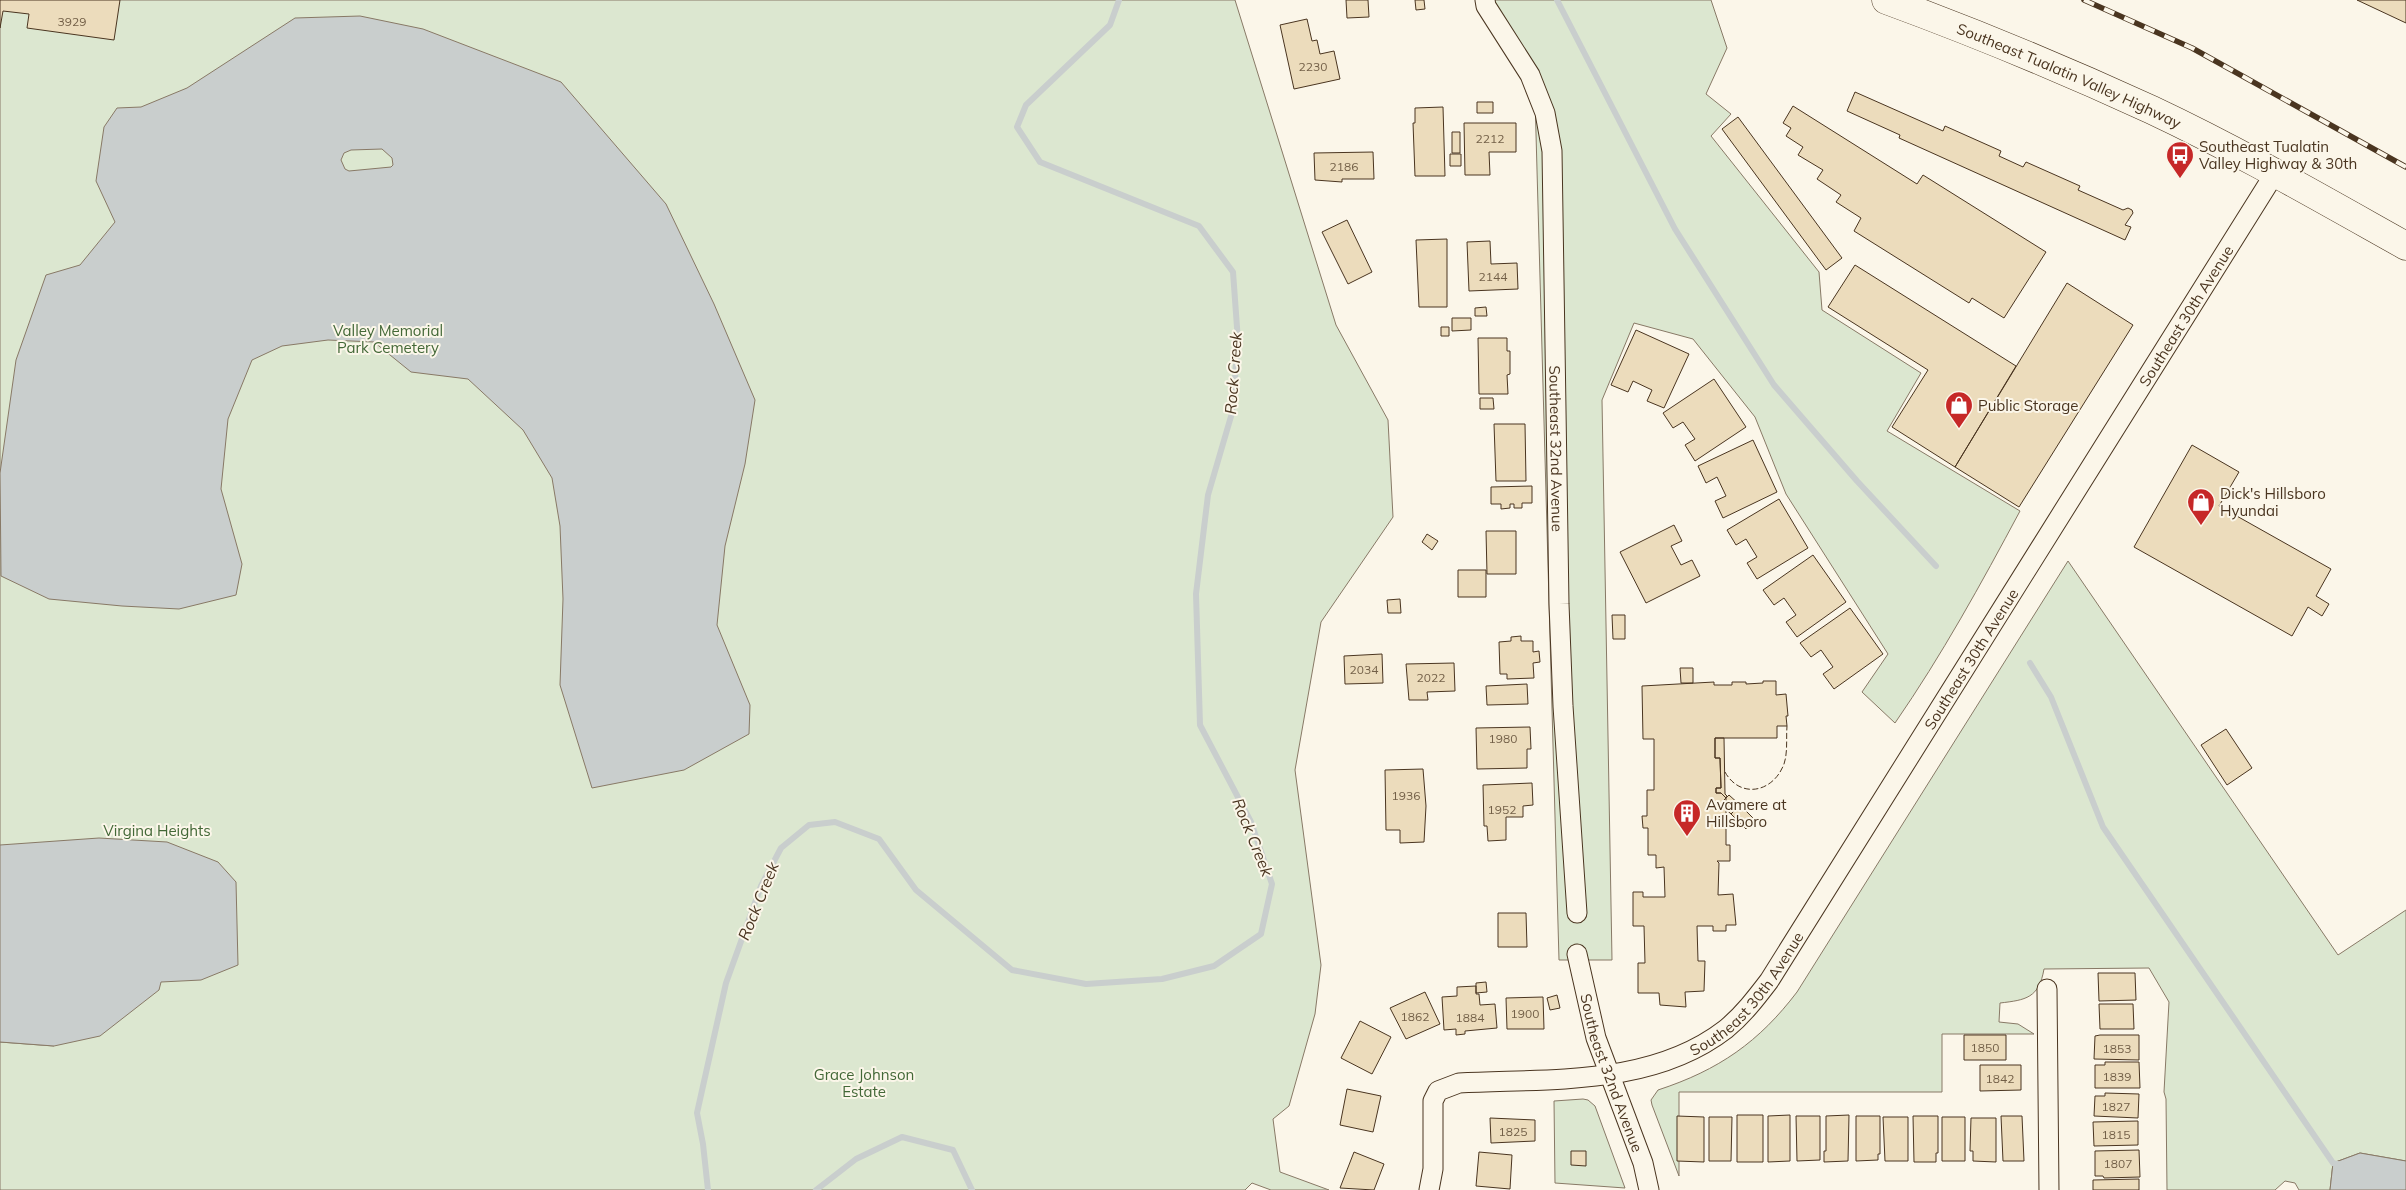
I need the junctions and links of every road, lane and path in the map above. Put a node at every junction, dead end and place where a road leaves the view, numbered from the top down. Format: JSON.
{"nodes":[{"id":1,"x":1485,"y":0,"type":"edge"},
{"id":2,"x":1886,"y":0,"type":"edge"},
{"id":3,"x":2275,"y":173,"type":"junction"},
{"id":4,"x":2406,"y":246,"type":"edge"},
{"id":5,"x":1578,"y":913,"type":"dead end"},
{"id":6,"x":1577,"y":954,"type":"dead end"},
{"id":7,"x":2048,"y":989,"type":"dead end"},
{"id":8,"x":1609,"y":1075,"type":"junction"},
{"id":9,"x":1429,"y":1190,"type":"edge"},
{"id":10,"x":1649,"y":1190,"type":"edge"},
{"id":11,"x":2049,"y":1190,"type":"edge"}],
"edges":[{"from":1,"to":5,"type":"street","name":"Southeast 32nd Avenue"},
{"from":2,"to":3,"type":"main road","name":"Southeast Tualatin Valley Highway"},
{"from":3,"to":4,"type":"main road","name":"Southeast Tualatin Valley Highway"},
{"from":3,"to":8,"type":"street","name":"Southeast 30th Avenue"},
{"from":6,"to":8,"type":"street","name":"Southeast 32nd Avenue"},
{"from":7,"to":11,"type":"street"},
{"from":8,"to":9,"type":"street","name":"Southeast 30th Avenue"},
{"from":8,"to":10,"type":"street","name":"Southeast 32nd Avenue"}]}
